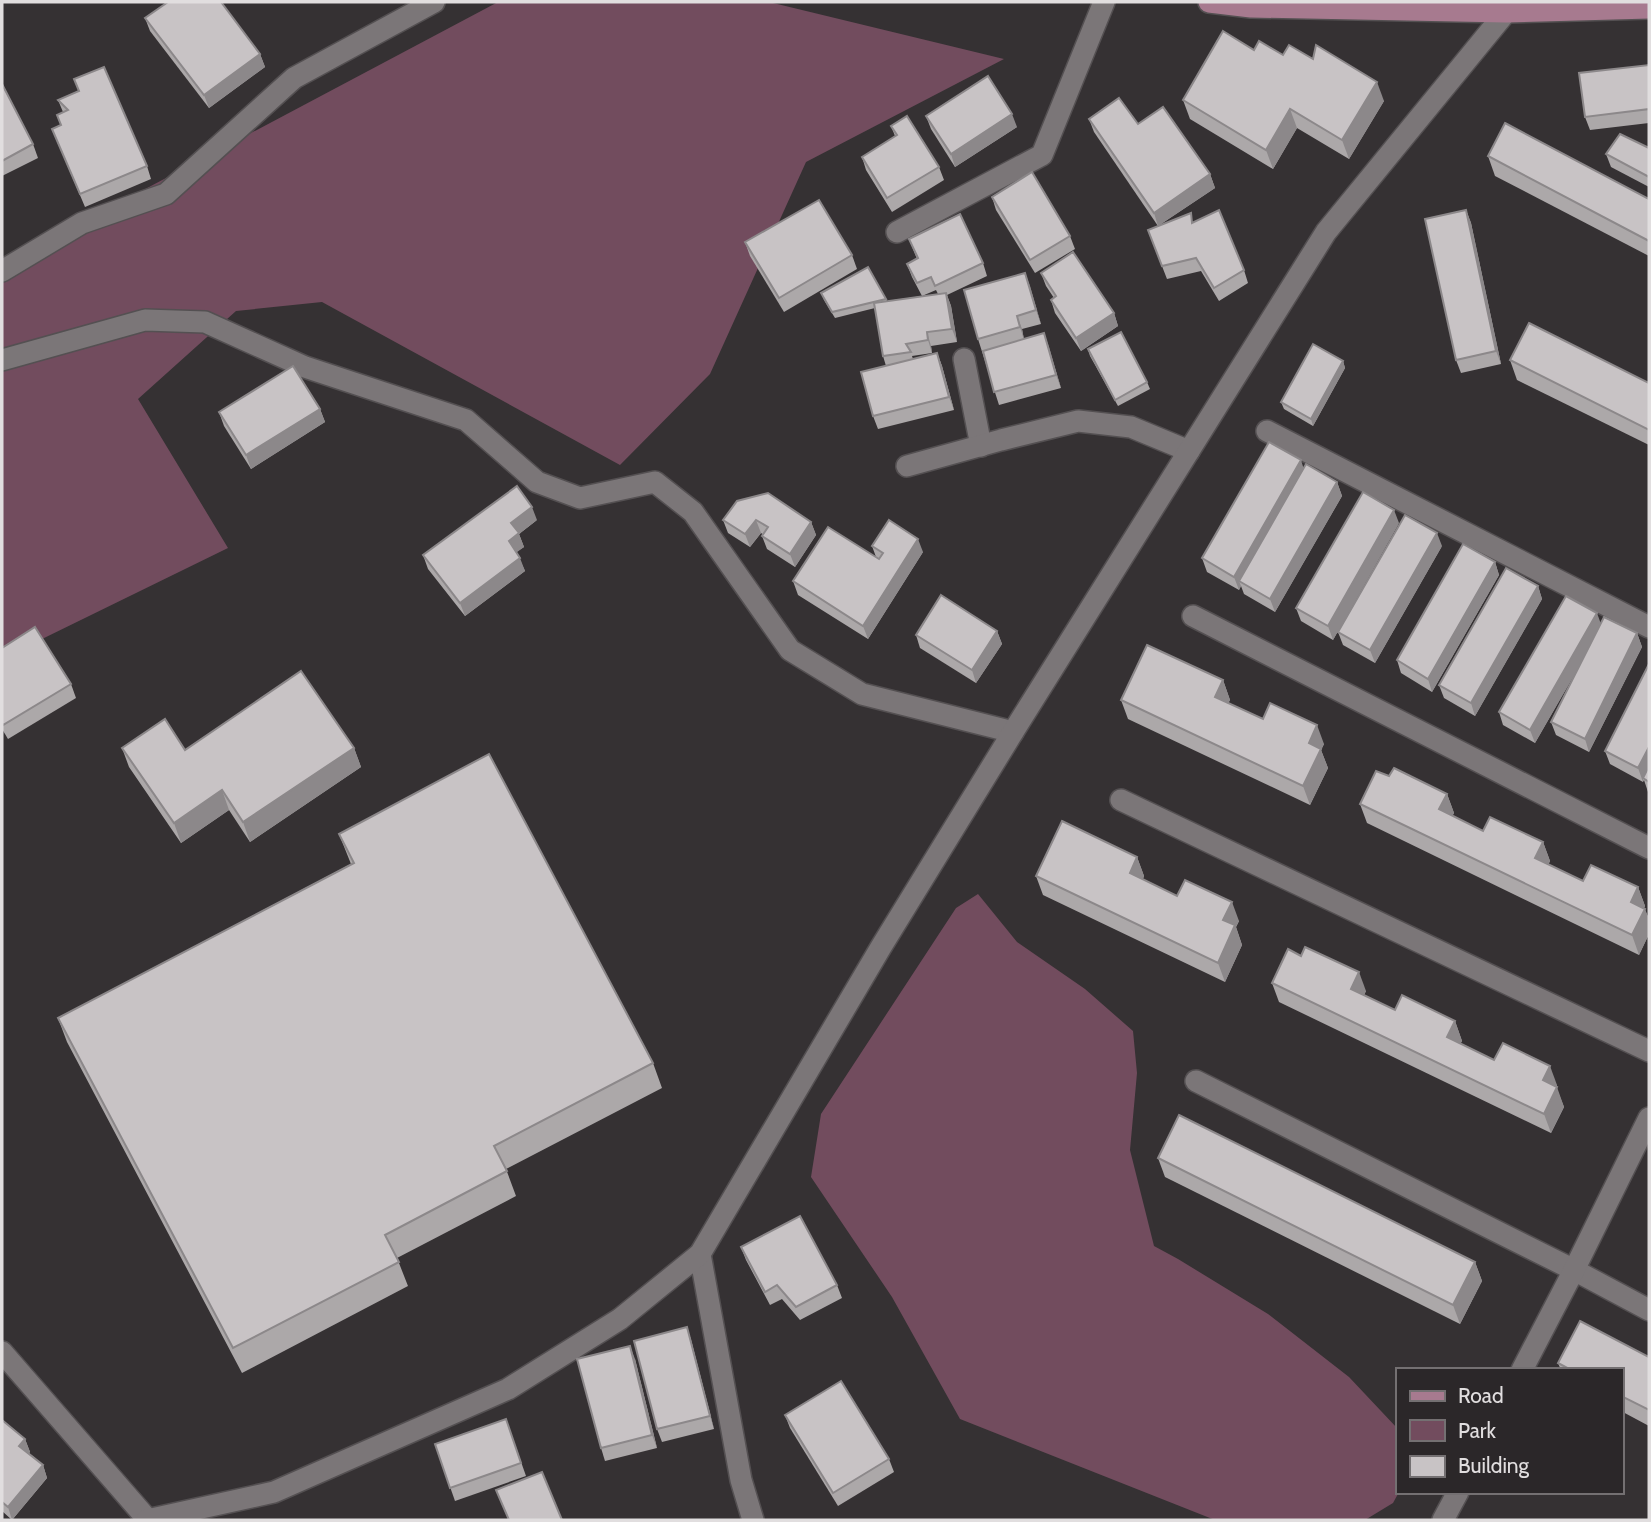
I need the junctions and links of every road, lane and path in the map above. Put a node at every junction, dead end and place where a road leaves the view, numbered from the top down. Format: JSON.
{"nodes":[{"id":1,"x":435,"y":2,"type":"edge"},
{"id":2,"x":1104,"y":2,"type":"edge"},
{"id":3,"x":1209,"y":2,"type":"edge"},
{"id":4,"x":1649,"y":8,"type":"edge"},
{"id":5,"x":1506,"y":12,"type":"junction"},
{"id":6,"x":897,"y":232,"type":"dead end"},
{"id":7,"x":2,"y":271,"type":"edge"},
{"id":8,"x":964,"y":359,"type":"dead end"},
{"id":9,"x":2,"y":360,"type":"edge"},
{"id":10,"x":1268,"y":431,"type":"dead end"},
{"id":11,"x":981,"y":446,"type":"junction"},
{"id":12,"x":1189,"y":451,"type":"junction"},
{"id":13,"x":907,"y":466,"type":"dead end"},
{"id":14,"x":1193,"y":615,"type":"dead end"},
{"id":15,"x":1649,"y":627,"type":"edge"},
{"id":16,"x":1013,"y":732,"type":"junction"},
{"id":17,"x":1121,"y":800,"type":"dead end"},
{"id":18,"x":1649,"y":848,"type":"edge"},
{"id":19,"x":1649,"y":1051,"type":"edge"},
{"id":20,"x":1196,"y":1081,"type":"dead end"},
{"id":21,"x":1649,"y":1118,"type":"edge"},
{"id":22,"x":700,"y":1254,"type":"junction"},
{"id":23,"x":1574,"y":1270,"type":"junction"},
{"id":24,"x":1649,"y":1310,"type":"edge"},
{"id":25,"x":2,"y":1352,"type":"edge"},
{"id":26,"x":1523,"y":1368,"type":"edge"},
{"id":27,"x":1457,"y":1494,"type":"edge"},
{"id":28,"x":147,"y":1520,"type":"edge"},
{"id":29,"x":753,"y":1520,"type":"edge"},
{"id":30,"x":1443,"y":1520,"type":"edge"}],
"edges":[{"from":1,"to":7,"type":"street"},
{"from":2,"to":6,"type":"street"},
{"from":3,"to":5,"type":"main road"},
{"from":4,"to":5,"type":"main road"},
{"from":5,"to":12,"type":"street"},
{"from":8,"to":11,"type":"street"},
{"from":9,"to":16,"type":"street"},
{"from":10,"to":15,"type":"street"},
{"from":11,"to":12,"type":"street"},
{"from":11,"to":13,"type":"street"},
{"from":12,"to":16,"type":"street"},
{"from":14,"to":18,"type":"street"},
{"from":16,"to":22,"type":"street"},
{"from":17,"to":19,"type":"street"},
{"from":20,"to":23,"type":"street"},
{"from":21,"to":23,"type":"street"},
{"from":22,"to":28,"type":"street"},
{"from":22,"to":29,"type":"street"},
{"from":23,"to":24,"type":"street"},
{"from":23,"to":26,"type":"street"},
{"from":25,"to":28,"type":"street"},
{"from":27,"to":30,"type":"street"}]}
